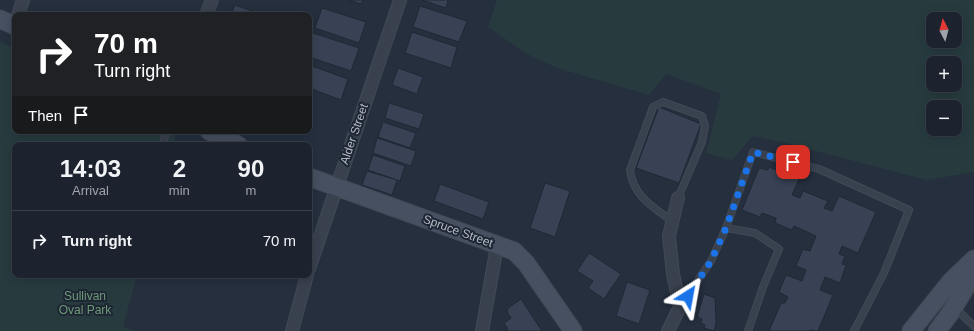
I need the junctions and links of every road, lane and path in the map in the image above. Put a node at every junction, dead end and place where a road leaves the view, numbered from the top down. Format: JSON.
{"nodes":[{"id":1,"x":23,"y":0,"type":"edge"},
{"id":2,"x":212,"y":0,"type":"edge"},
{"id":3,"x":400,"y":0,"type":"edge"},
{"id":4,"x":19,"y":12,"type":"edge"},
{"id":5,"x":207,"y":12,"type":"edge"},
{"id":6,"x":0,"y":19,"type":"edge"},
{"id":7,"x":12,"y":25,"type":"edge"},
{"id":8,"x":215,"y":134,"type":"edge"},
{"id":9,"x":232,"y":142,"type":"edge"},
{"id":10,"x":312,"y":178,"type":"edge"},
{"id":11,"x":336,"y":187,"type":"junction"},
{"id":12,"x":678,"y":198,"type":"joint"},
{"id":13,"x":672,"y":221,"type":"junction"},
{"id":14,"x":726,"y":228,"type":"junction"},
{"id":15,"x":497,"y":246,"type":"junction"},
{"id":16,"x":974,"y":259,"type":"edge"},
{"id":17,"x":312,"y":260,"type":"edge"},
{"id":18,"x":974,"y":274,"type":"edge"},
{"id":19,"x":306,"y":278,"type":"edge"},
{"id":20,"x":680,"y":307,"type":"junction"},
{"id":21,"x":954,"y":307,"type":"junction"},
{"id":22,"x":974,"y":326,"type":"edge"},
{"id":23,"x":292,"y":331,"type":"edge"},
{"id":24,"x":482,"y":331,"type":"edge"},
{"id":25,"x":573,"y":331,"type":"edge"},
{"id":26,"x":668,"y":331,"type":"edge"},
{"id":27,"x":748,"y":331,"type":"edge"},
{"id":28,"x":854,"y":331,"type":"edge"},
{"id":29,"x":911,"y":331,"type":"edge"},
{"id":30,"x":938,"y":331,"type":"edge"}],
"edges":[{"from":1,"to":4,"type":"street"},
{"from":2,"to":5,"type":"street"},
{"from":3,"to":11,"type":"street","name":"Alder Street"},
{"from":6,"to":7,"type":"street"},
{"from":8,"to":9,"type":"street"},
{"from":10,"to":11,"type":"street","name":"Spruce Street"},
{"from":11,"to":15,"type":"street","name":"Spruce Street"},
{"from":11,"to":17,"type":"street","name":"Alder Street"},
{"from":12,"to":13,"type":"street"},
{"from":12,"to":13,"type":"lane"},
{"from":13,"to":20,"type":"street"},
{"from":14,"to":20,"type":"lane"},
{"from":14,"to":27,"type":"lane"},
{"from":14,"to":28,"type":"lane"},
{"from":15,"to":24,"type":"street"},
{"from":15,"to":25,"type":"street","name":"Spruce Street"},
{"from":16,"to":29,"type":"street"},
{"from":18,"to":21,"type":"street"},
{"from":19,"to":23,"type":"street"},
{"from":20,"to":26,"type":"street"},
{"from":21,"to":22,"type":"lane"},
{"from":21,"to":30,"type":"street"}]}
